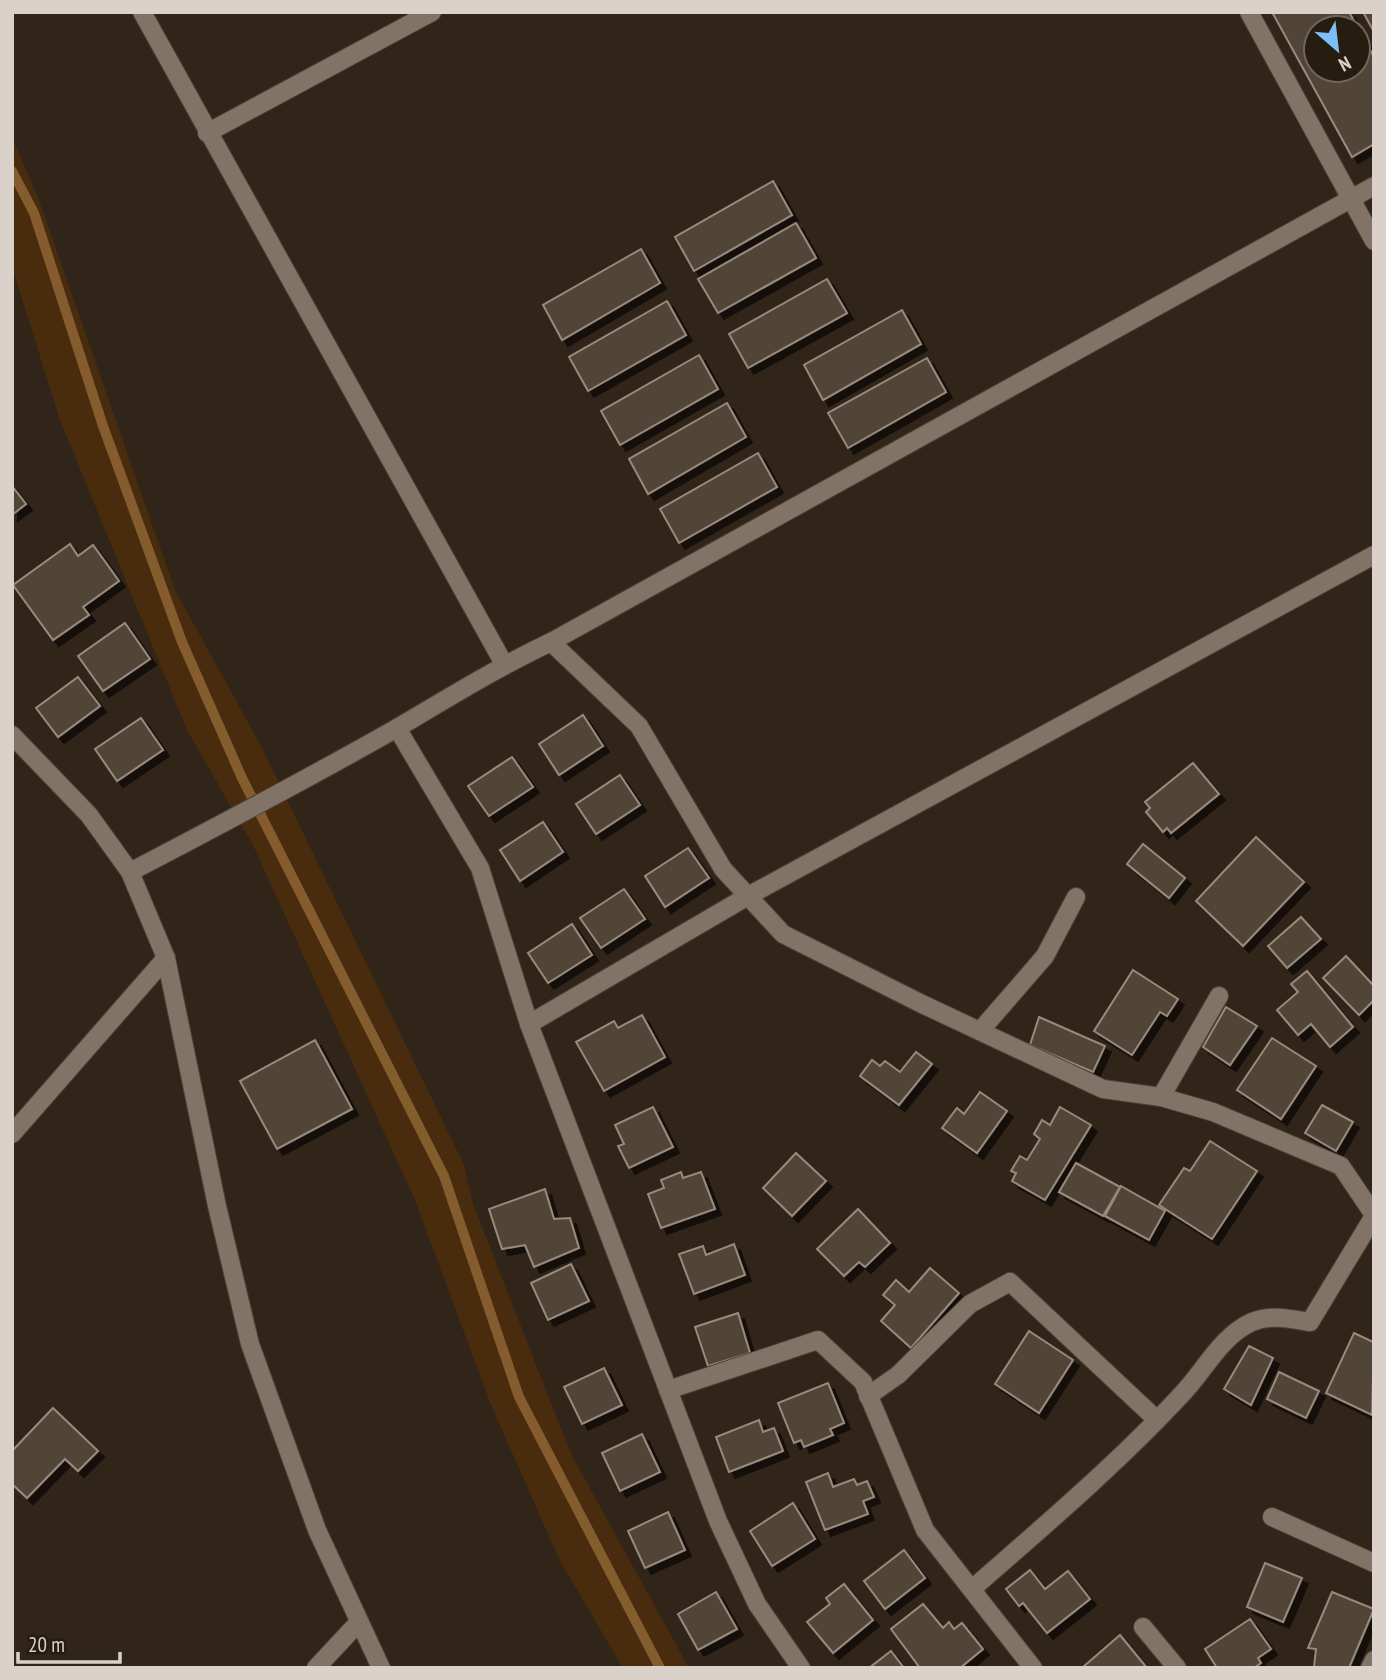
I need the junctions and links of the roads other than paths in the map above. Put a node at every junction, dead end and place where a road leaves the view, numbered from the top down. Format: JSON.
{"nodes":[{"id":1,"x":142,"y":12,"type":"edge"},
{"id":2,"x":432,"y":12,"type":"edge"},
{"id":3,"x":1250,"y":12,"type":"edge"},
{"id":4,"x":207,"y":133,"type":"junction"},
{"id":5,"x":1374,"y":186,"type":"edge"},
{"id":6,"x":1350,"y":199,"type":"junction"},
{"id":7,"x":1374,"y":241,"type":"edge"},
{"id":8,"x":1374,"y":555,"type":"edge"},
{"id":9,"x":551,"y":642,"type":"junction"},
{"id":10,"x":504,"y":664,"type":"junction"},
{"id":11,"x":397,"y":727,"type":"junction"},
{"id":12,"x":12,"y":735,"type":"edge"},
{"id":13,"x":130,"y":872,"type":"junction"},
{"id":14,"x":748,"y":896,"type":"junction"},
{"id":15,"x":1076,"y":897,"type":"dead end"},
{"id":16,"x":166,"y":958,"type":"junction"},
{"id":17,"x":1219,"y":996,"type":"dead end"},
{"id":18,"x":529,"y":1024,"type":"junction"},
{"id":19,"x":980,"y":1031,"type":"junction"},
{"id":20,"x":1161,"y":1097,"type":"junction"},
{"id":21,"x":12,"y":1134,"type":"edge"},
{"id":22,"x":1372,"y":1207,"type":"edge"},
{"id":23,"x":668,"y":1391,"type":"junction"},
{"id":24,"x":869,"y":1396,"type":"junction"},
{"id":25,"x":1156,"y":1419,"type":"junction"},
{"id":26,"x":1272,"y":1517,"type":"dead end"},
{"id":27,"x":1374,"y":1563,"type":"edge"},
{"id":28,"x":972,"y":1589,"type":"junction"},
{"id":29,"x":359,"y":1622,"type":"junction"},
{"id":30,"x":1143,"y":1627,"type":"dead end"},
{"id":31,"x":1374,"y":1660,"type":"edge"},
{"id":32,"x":316,"y":1668,"type":"edge"},
{"id":33,"x":381,"y":1668,"type":"edge"},
{"id":34,"x":801,"y":1668,"type":"edge"},
{"id":35,"x":1033,"y":1668,"type":"edge"},
{"id":36,"x":1177,"y":1668,"type":"edge"},
{"id":37,"x":1370,"y":1668,"type":"edge"}],
"edges":[{"from":1,"to":4,"type":"street"},
{"from":2,"to":4,"type":"street"},
{"from":3,"to":6,"type":"street"},
{"from":4,"to":10,"type":"street"},
{"from":5,"to":6,"type":"street"},
{"from":6,"to":7,"type":"street"},
{"from":6,"to":9,"type":"street"},
{"from":8,"to":14,"type":"street"},
{"from":9,"to":10,"type":"street"},
{"from":9,"to":14,"type":"street"},
{"from":10,"to":11,"type":"street"},
{"from":11,"to":13,"type":"street"},
{"from":11,"to":18,"type":"street"},
{"from":12,"to":13,"type":"street"},
{"from":13,"to":16,"type":"street"},
{"from":14,"to":18,"type":"street"},
{"from":14,"to":19,"type":"street"},
{"from":15,"to":19,"type":"street"},
{"from":16,"to":21,"type":"street"},
{"from":16,"to":29,"type":"street"},
{"from":17,"to":20,"type":"street"},
{"from":18,"to":23,"type":"street"},
{"from":19,"to":20,"type":"street"},
{"from":20,"to":22,"type":"street"},
{"from":22,"to":25,"type":"street"},
{"from":23,"to":24,"type":"street"},
{"from":23,"to":34,"type":"street"},
{"from":24,"to":25,"type":"street"},
{"from":24,"to":28,"type":"street"},
{"from":25,"to":28,"type":"street"},
{"from":26,"to":27,"type":"street"},
{"from":28,"to":35,"type":"street"},
{"from":29,"to":32,"type":"street"},
{"from":29,"to":33,"type":"street"},
{"from":30,"to":36,"type":"street"},
{"from":31,"to":37,"type":"street"}]}
